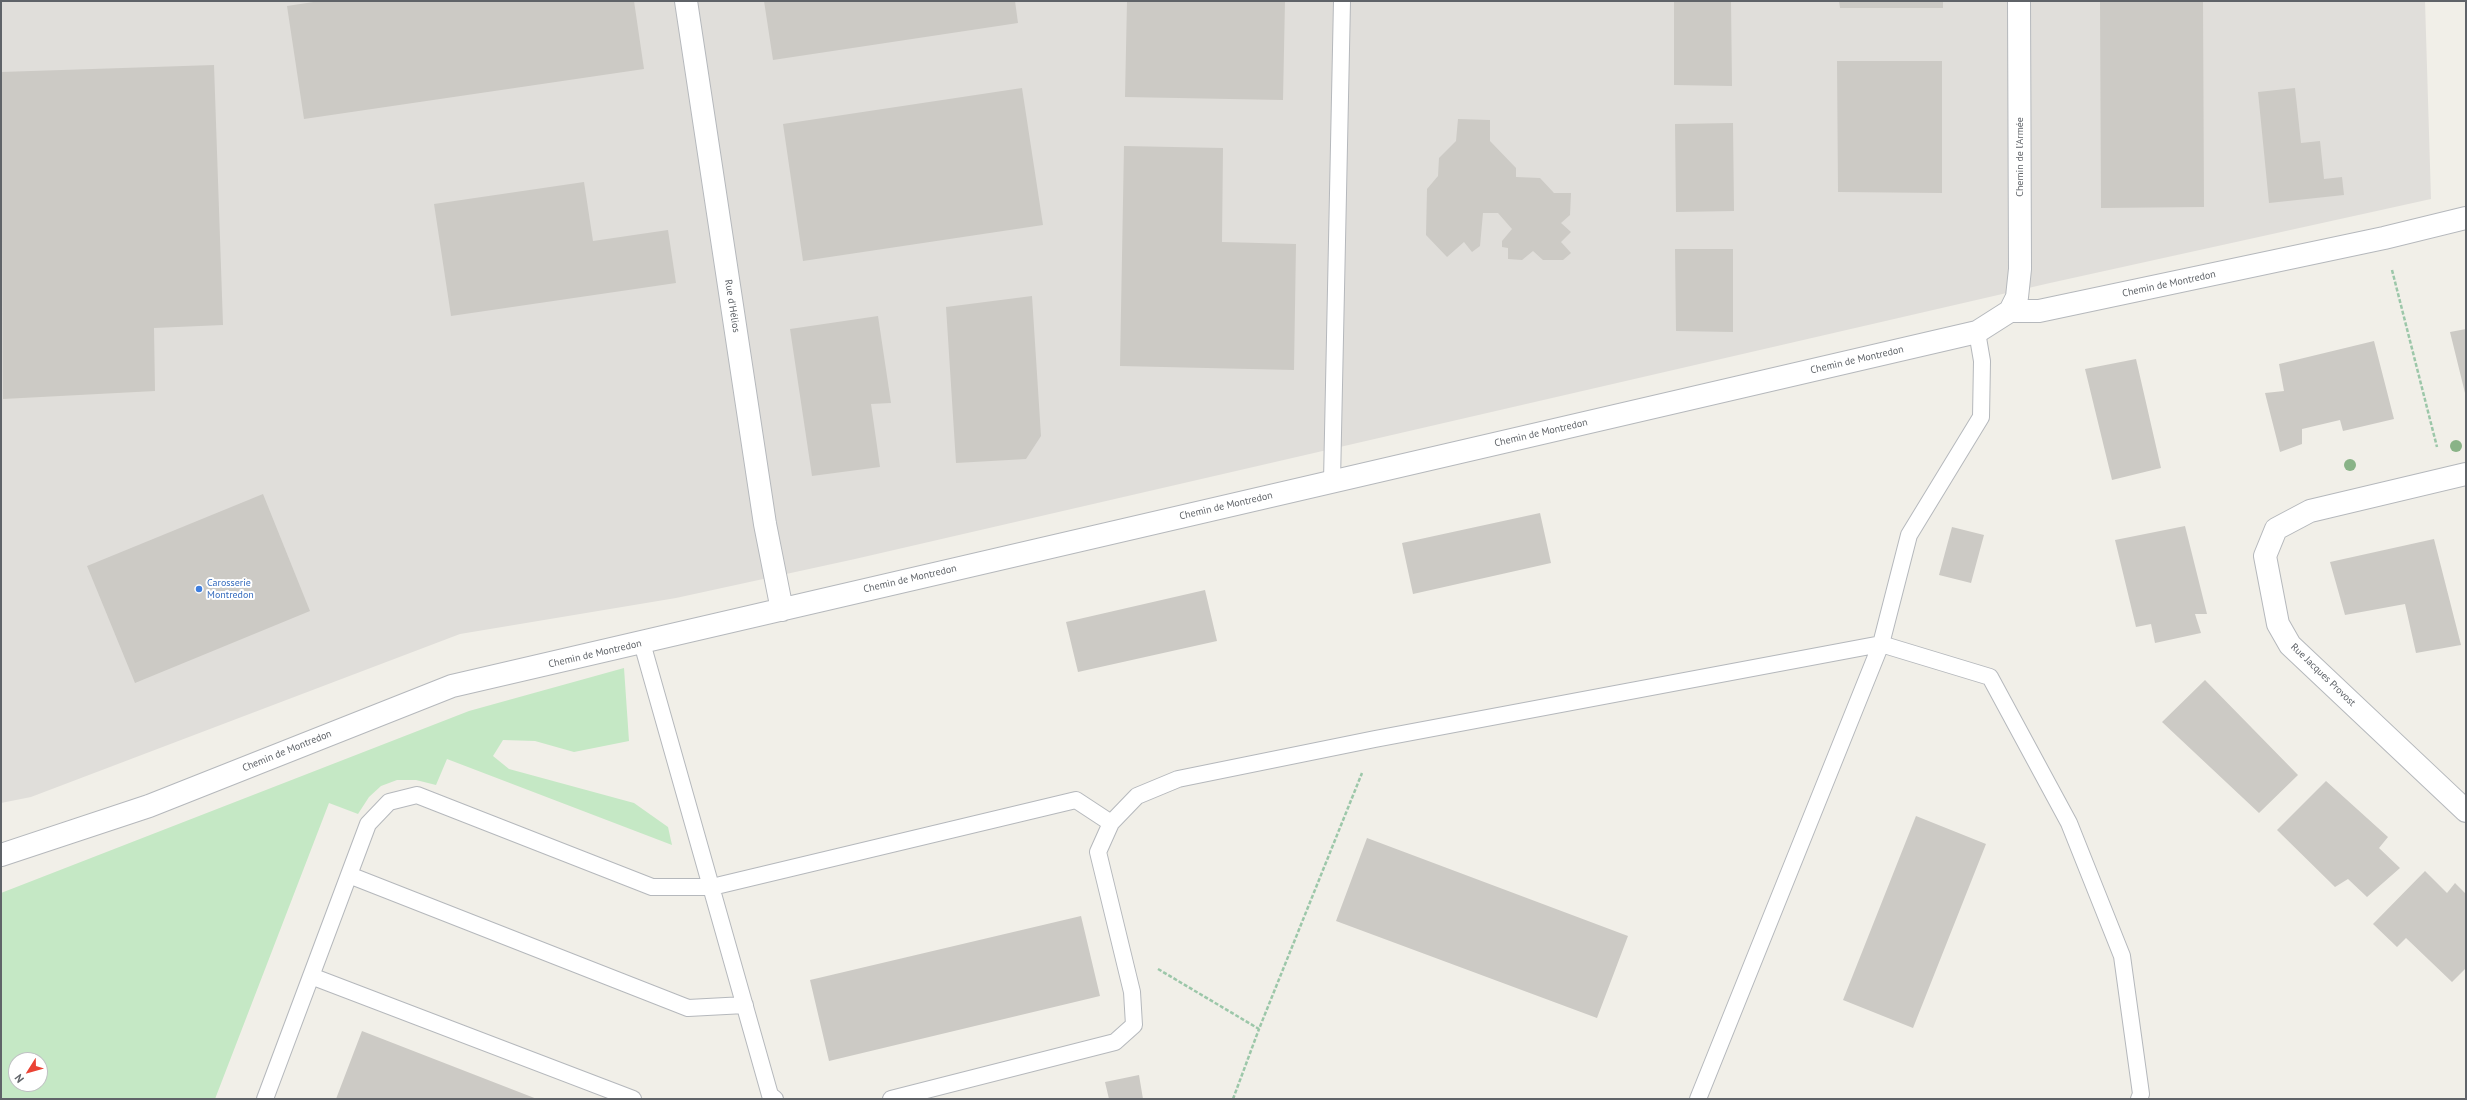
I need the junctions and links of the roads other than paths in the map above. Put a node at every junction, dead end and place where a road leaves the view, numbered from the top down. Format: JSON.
{"nodes":[{"id":1,"x":686,"y":1,"type":"edge"},
{"id":2,"x":1342,"y":1,"type":"edge"},
{"id":3,"x":2019,"y":1,"type":"edge"},
{"id":4,"x":2466,"y":218,"type":"edge"},
{"id":5,"x":2010,"y":311,"type":"junction"},
{"id":6,"x":1977,"y":332,"type":"junction"},
{"id":7,"x":2466,"y":474,"type":"edge"},
{"id":8,"x":1332,"y":481,"type":"junction"},
{"id":9,"x":782,"y":610,"type":"junction"},
{"id":10,"x":642,"y":643,"type":"junction"},
{"id":11,"x":1881,"y":644,"type":"junction"},
{"id":12,"x":2466,"y":811,"type":"edge"},
{"id":13,"x":1111,"y":823,"type":"junction"},
{"id":14,"x":1,"y":855,"type":"edge"},
{"id":15,"x":349,"y":875,"type":"junction"},
{"id":16,"x":712,"y":886,"type":"junction"},
{"id":17,"x":311,"y":976,"type":"junction"},
{"id":18,"x":745,"y":1005,"type":"junction"},
{"id":19,"x":771,"y":1098,"type":"edge"},
{"id":20,"x":265,"y":1099,"type":"edge"},
{"id":21,"x":633,"y":1099,"type":"edge"},
{"id":22,"x":891,"y":1099,"type":"edge"},
{"id":23,"x":1698,"y":1099,"type":"edge"},
{"id":24,"x":2140,"y":1099,"type":"edge"}],
"edges":[{"from":1,"to":9,"type":"street","name":"Rue d'Hélios"},
{"from":2,"to":8,"type":"lane"},
{"from":3,"to":5,"type":"street","name":"Chemin de l'Armée"},
{"from":4,"to":5,"type":"street","name":"Chemin de Montredon"},
{"from":5,"to":6,"type":"street","name":"Chemin de Montredon"},
{"from":6,"to":8,"type":"street","name":"Chemin de Montredon"},
{"from":6,"to":11,"type":"lane"},
{"from":7,"to":12,"type":"street","name":"Rue Jacques Provost"},
{"from":8,"to":9,"type":"street","name":"Chemin de Montredon"},
{"from":9,"to":10,"type":"street","name":"Chemin de Montredon"},
{"from":10,"to":14,"type":"street","name":"Chemin de Montredon"},
{"from":10,"to":16,"type":"lane"},
{"from":11,"to":13,"type":"lane"},
{"from":11,"to":23,"type":"lane"},
{"from":11,"to":24,"type":"lane"},
{"from":13,"to":16,"type":"lane"},
{"from":13,"to":22,"type":"lane"},
{"from":15,"to":16,"type":"lane"},
{"from":15,"to":17,"type":"lane"},
{"from":15,"to":18,"type":"lane"},
{"from":16,"to":18,"type":"lane"},
{"from":17,"to":20,"type":"lane"},
{"from":17,"to":21,"type":"lane"},
{"from":18,"to":19,"type":"lane"}]}
